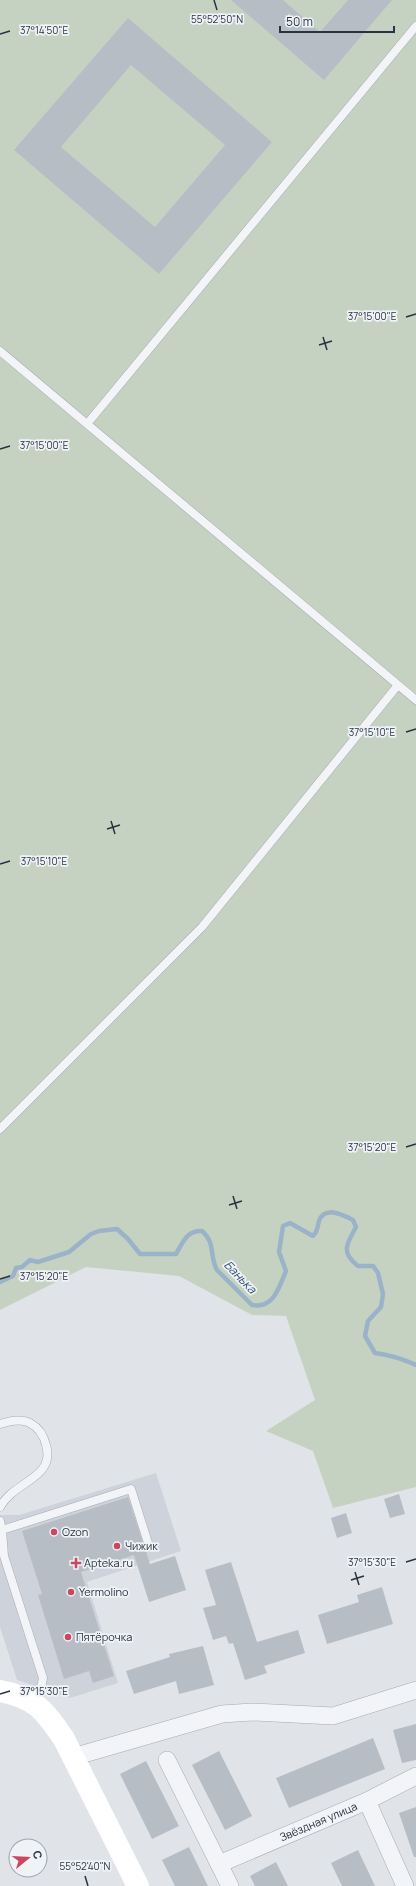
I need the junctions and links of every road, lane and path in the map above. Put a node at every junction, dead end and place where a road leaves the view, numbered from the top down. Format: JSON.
{"nodes":[{"id":1,"x":416,"y":26,"type":"edge"},
{"id":2,"x":0,"y":351,"type":"edge"},
{"id":3,"x":87,"y":424,"type":"junction"},
{"id":4,"x":398,"y":685,"type":"junction"},
{"id":5,"x":416,"y":700,"type":"edge"},
{"id":6,"x":0,"y":1129,"type":"edge"},
{"id":7,"x":0,"y":1424,"type":"edge"},
{"id":8,"x":0,"y":1507,"type":"edge"},
{"id":9,"x":0,"y":1521,"type":"edge"},
{"id":10,"x":2,"y":1530,"type":"junction"},
{"id":11,"x":149,"y":1546,"type":"dead end"},
{"id":12,"x":416,"y":1690,"type":"edge"},
{"id":13,"x":0,"y":1691,"type":"edge"},
{"id":14,"x":38,"y":1704,"type":"junction"},
{"id":15,"x":73,"y":1757,"type":"junction"},
{"id":16,"x":167,"y":1760,"type":"dead end"},
{"id":17,"x":416,"y":1776,"type":"edge"},
{"id":18,"x":367,"y":1800,"type":"junction"},
{"id":19,"x":219,"y":1864,"type":"junction"},
{"id":20,"x":138,"y":1886,"type":"edge"},
{"id":21,"x":230,"y":1886,"type":"edge"},
{"id":22,"x":405,"y":1886,"type":"edge"}],
"edges":[{"from":1,"to":3,"type":"lane"},
{"from":2,"to":3,"type":"lane"},
{"from":3,"to":4,"type":"lane"},
{"from":4,"to":5,"type":"lane"},
{"from":4,"to":6,"type":"lane"},
{"from":7,"to":8,"type":"lane"},
{"from":9,"to":10,"type":"lane"},
{"from":10,"to":11,"type":"lane"},
{"from":10,"to":14,"type":"lane"},
{"from":12,"to":15,"type":"street"},
{"from":13,"to":14,"type":"street"},
{"from":14,"to":15,"type":"street"},
{"from":15,"to":20,"type":"street"},
{"from":16,"to":19,"type":"street"},
{"from":17,"to":18,"type":"street","name":"Звёздная улица"},
{"from":18,"to":19,"type":"street","name":"Звёздная улица"},
{"from":18,"to":22,"type":"street"},
{"from":19,"to":21,"type":"street"}]}
